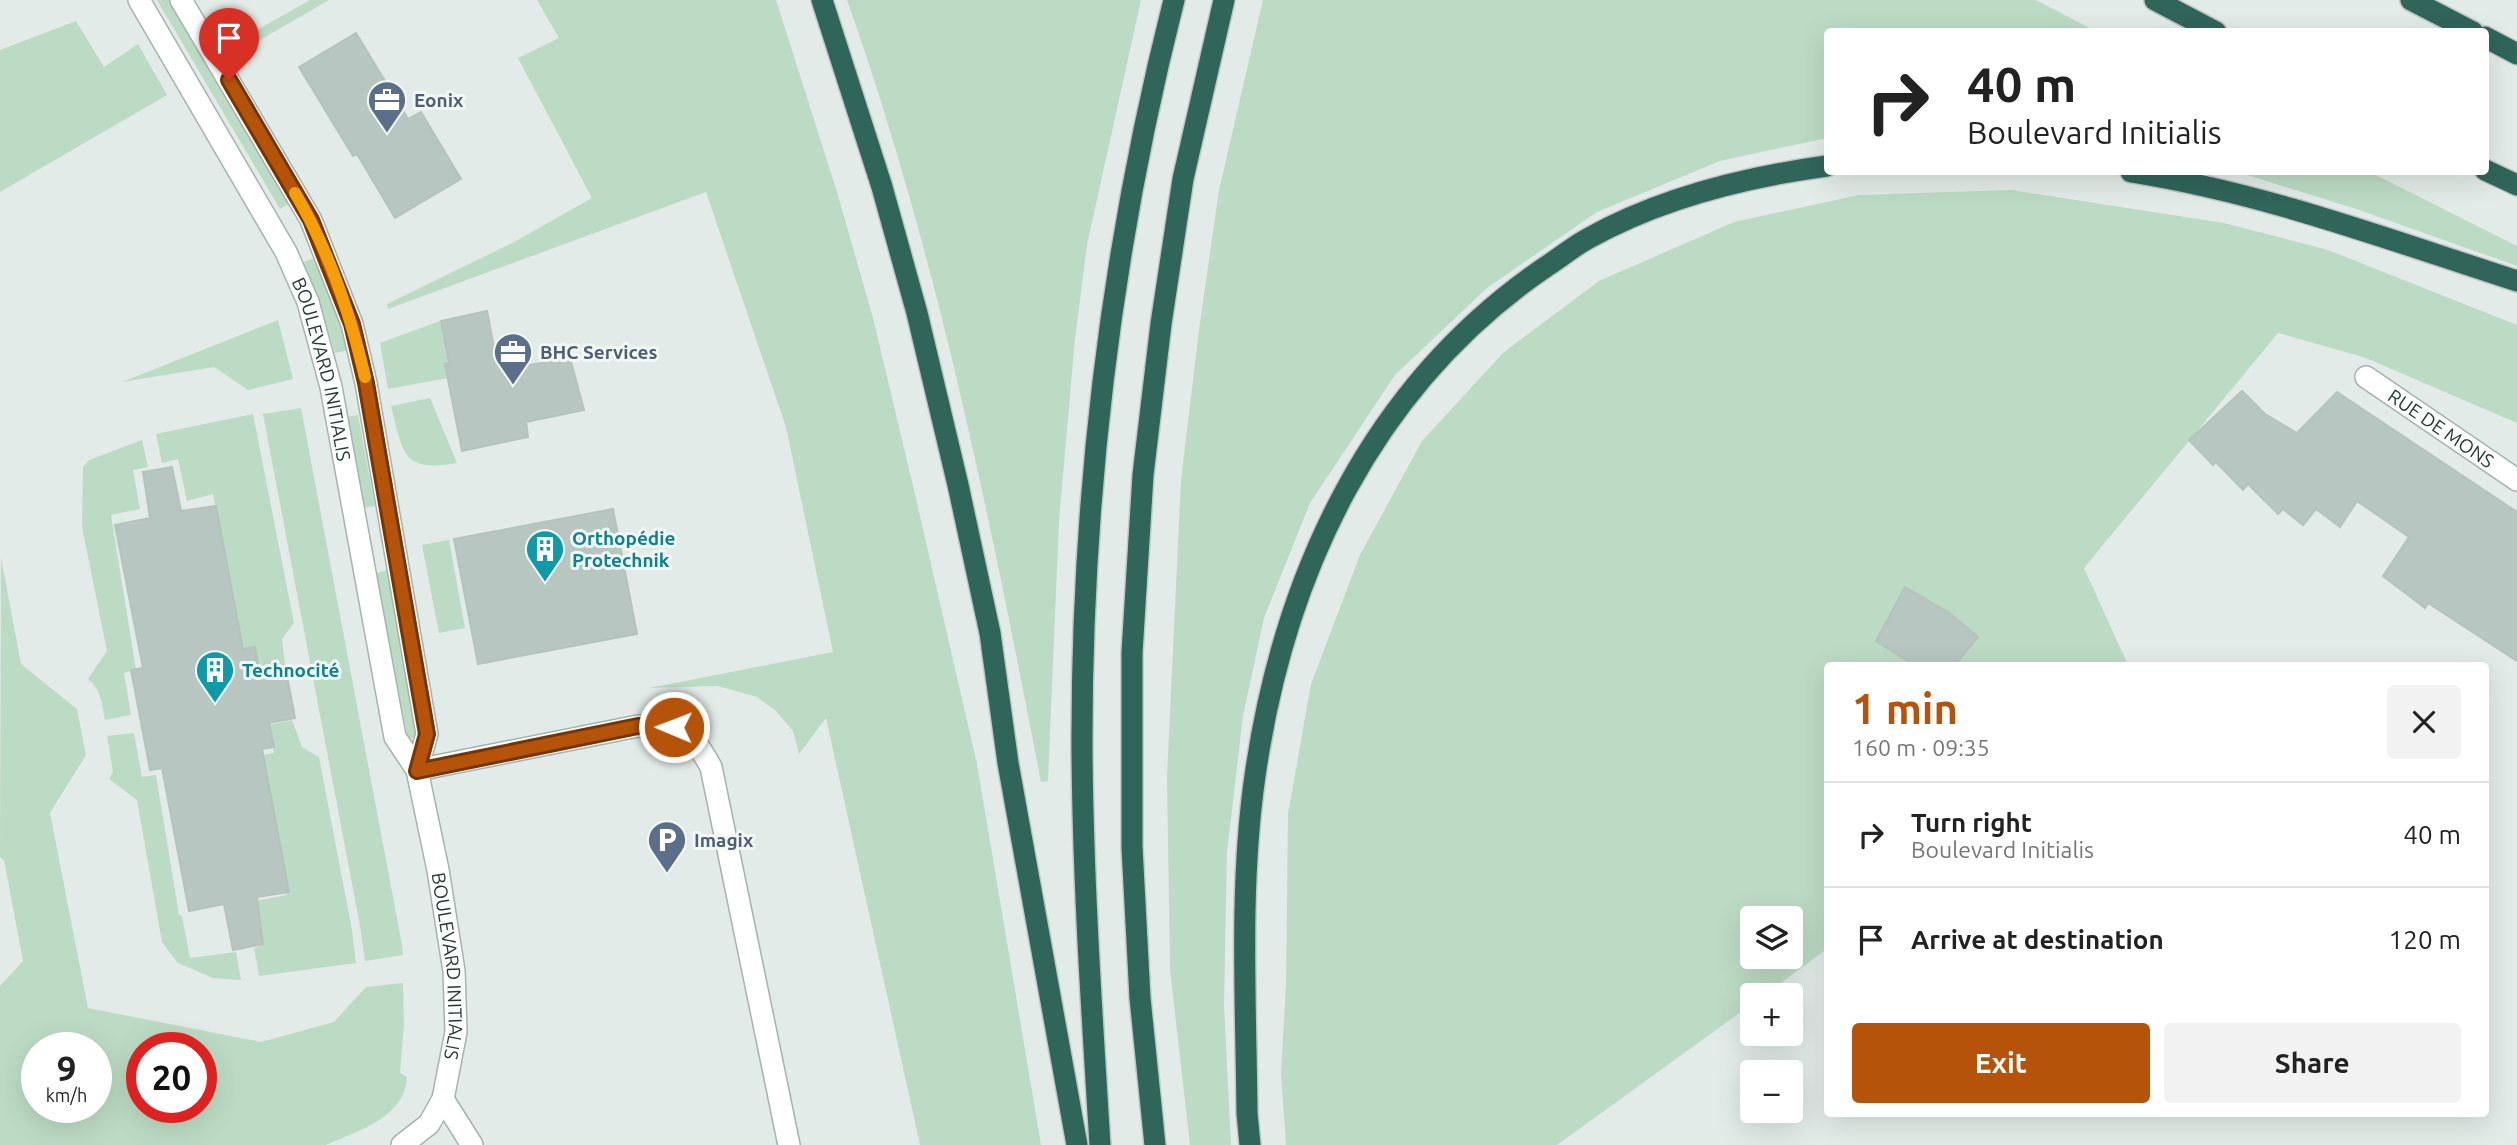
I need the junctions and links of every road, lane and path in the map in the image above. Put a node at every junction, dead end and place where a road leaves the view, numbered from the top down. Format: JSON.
{"nodes":[{"id":1,"x":139,"y":0,"type":"edge"},
{"id":2,"x":181,"y":0,"type":"edge"},
{"id":3,"x":822,"y":0,"type":"edge"},
{"id":4,"x":1174,"y":0,"type":"edge"},
{"id":5,"x":1224,"y":0,"type":"edge"},
{"id":6,"x":2155,"y":0,"type":"edge"},
{"id":7,"x":2411,"y":0,"type":"edge"},
{"id":8,"x":2208,"y":28,"type":"edge"},
{"id":9,"x":2465,"y":28,"type":"edge"},
{"id":10,"x":2489,"y":39,"type":"edge"},
{"id":11,"x":2517,"y":54,"type":"edge"},
{"id":12,"x":1824,"y":166,"type":"edge"},
{"id":13,"x":2489,"y":172,"type":"edge"},
{"id":14,"x":2154,"y":175,"type":"edge"},
{"id":15,"x":2517,"y":185,"type":"edge"},
{"id":16,"x":2517,"y":281,"type":"edge"},
{"id":17,"x":2366,"y":377,"type":"dead end"},
{"id":18,"x":2517,"y":480,"type":"edge"},
{"id":19,"x":417,"y":771,"type":"junction"},
{"id":20,"x":443,"y":1098,"type":"junction"},
{"id":21,"x":402,"y":1145,"type":"edge"},
{"id":22,"x":472,"y":1145,"type":"edge"},
{"id":23,"x":789,"y":1145,"type":"edge"},
{"id":24,"x":1077,"y":1145,"type":"edge"},
{"id":25,"x":1100,"y":1145,"type":"edge"},
{"id":26,"x":1155,"y":1145,"type":"edge"},
{"id":27,"x":1250,"y":1145,"type":"edge"}],
"edges":[{"from":1,"to":19,"type":"street","name":"BOULEVARD INITIALIS"},
{"from":2,"to":19,"type":"street","name":"BOULEVARD INITIALIS"},
{"from":3,"to":24,"type":"highway"},
{"from":4,"to":25,"type":"highway"},
{"from":5,"to":26,"type":"highway"},
{"from":6,"to":8,"type":"highway"},
{"from":7,"to":9,"type":"highway"},
{"from":10,"to":11,"type":"highway"},
{"from":12,"to":27,"type":"highway"},
{"from":13,"to":15,"type":"highway"},
{"from":14,"to":16,"type":"highway"},
{"from":17,"to":18,"type":"street","name":"RUE DE MONS"},
{"from":19,"to":20,"type":"street","name":"BOULEVARD INITIALIS"},
{"from":19,"to":23,"type":"street"},
{"from":20,"to":21,"type":"street","name":"BOULEVARD INITIALIS"},
{"from":20,"to":22,"type":"street"}]}
